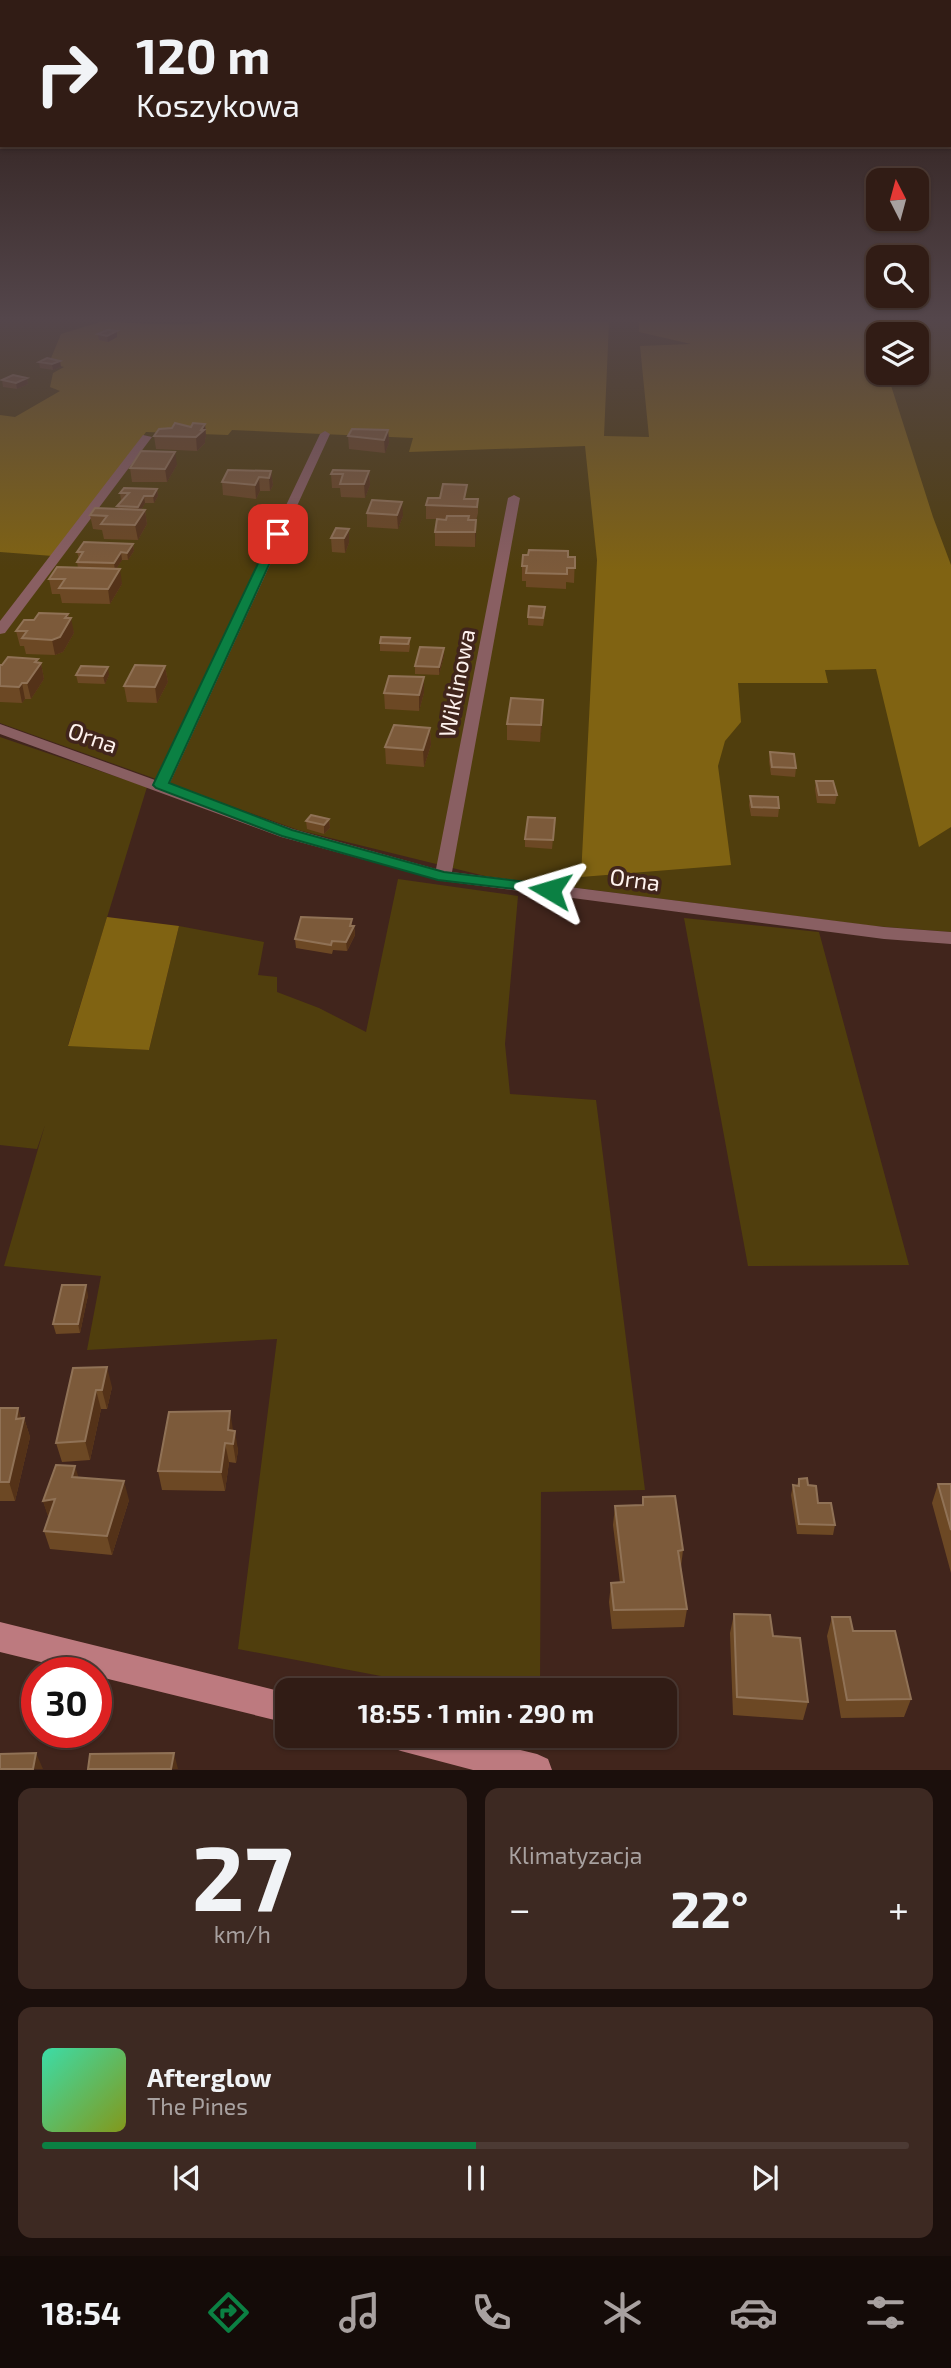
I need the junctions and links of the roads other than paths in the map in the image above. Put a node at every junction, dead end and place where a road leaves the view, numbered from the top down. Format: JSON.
{"nodes":[{"id":1,"x":325,"y":434,"type":"dead end"},
{"id":2,"x":147,"y":437,"type":"dead end"},
{"id":3,"x":513,"y":498,"type":"dead end"},
{"id":4,"x":0,"y":630,"type":"edge"},
{"id":5,"x":0,"y":729,"type":"edge"},
{"id":6,"x":161,"y":785,"type":"junction"},
{"id":7,"x":443,"y":876,"type":"junction"},
{"id":8,"x":951,"y":938,"type":"edge"},
{"id":9,"x":0,"y":1637,"type":"edge"},
{"id":10,"x":275,"y":1705,"type":"edge"},
{"id":11,"x":450,"y":1748,"type":"edge"},
{"id":12,"x":537,"y":1769,"type":"edge"}],
"edges":[{"from":1,"to":6,"type":"street"},
{"from":2,"to":4,"type":"street"},
{"from":3,"to":7,"type":"street","name":"Wiklinowa"},
{"from":5,"to":6,"type":"street","name":"Orna"},
{"from":6,"to":7,"type":"street","name":"Orna"},
{"from":7,"to":8,"type":"street","name":"Orna"},
{"from":9,"to":10,"type":"street"},
{"from":11,"to":12,"type":"street"}]}
